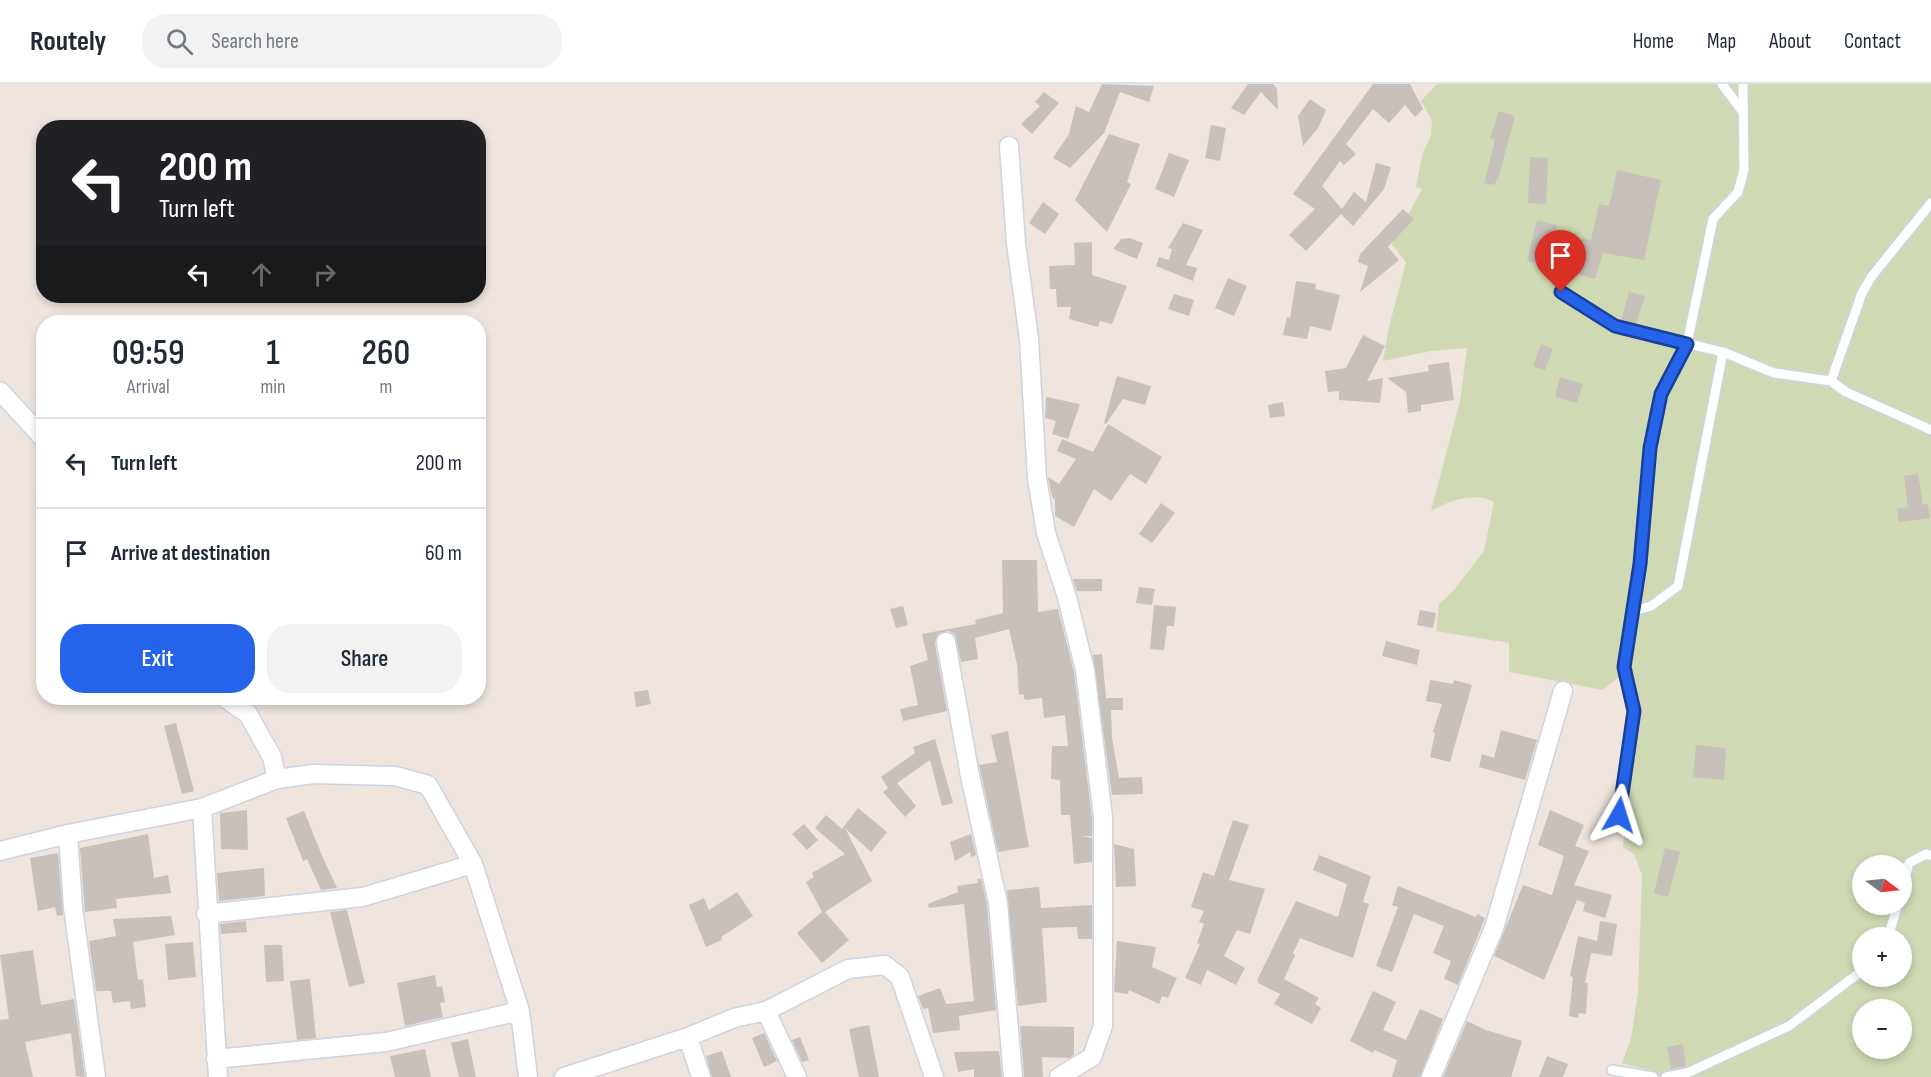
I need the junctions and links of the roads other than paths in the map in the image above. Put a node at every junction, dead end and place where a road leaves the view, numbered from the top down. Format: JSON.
{"nodes":[{"id":1,"x":1722,"y":84,"type":"edge"},
{"id":2,"x":1743,"y":84,"type":"edge"},
{"id":3,"x":1743,"y":112,"type":"junction"},
{"id":4,"x":1009,"y":146,"type":"dead end"},
{"id":5,"x":1931,"y":203,"type":"edge"},
{"id":6,"x":1561,"y":292,"type":"dead end"},
{"id":7,"x":1687,"y":344,"type":"junction"},
{"id":8,"x":1723,"y":352,"type":"junction"},
{"id":9,"x":1831,"y":381,"type":"junction"},
{"id":10,"x":0,"y":391,"type":"edge"},
{"id":11,"x":36,"y":429,"type":"edge"},
{"id":12,"x":1931,"y":430,"type":"edge"},
{"id":13,"x":1632,"y":611,"type":"junction"},
{"id":14,"x":945,"y":642,"type":"dead end"},
{"id":15,"x":1563,"y":691,"type":"dead end"},
{"id":16,"x":235,"y":705,"type":"edge"},
{"id":17,"x":277,"y":779,"type":"junction"},
{"id":18,"x":202,"y":808,"type":"junction"},
{"id":19,"x":1619,"y":815,"type":"dead end"},
{"id":20,"x":68,"y":834,"type":"junction"},
{"id":21,"x":0,"y":851,"type":"edge"},
{"id":22,"x":1931,"y":855,"type":"edge"},
{"id":23,"x":1912,"y":861,"type":"edge"},
{"id":24,"x":473,"y":864,"type":"junction"},
{"id":25,"x":206,"y":914,"type":"junction"},
{"id":26,"x":1852,"y":978,"type":"edge"},
{"id":27,"x":520,"y":1011,"type":"junction"},
{"id":28,"x":766,"y":1011,"type":"junction"},
{"id":29,"x":688,"y":1037,"type":"junction"},
{"id":30,"x":217,"y":1068,"type":"edge"},
{"id":31,"x":1612,"y":1070,"type":"dead end"},
{"id":32,"x":96,"y":1077,"type":"edge"},
{"id":33,"x":528,"y":1077,"type":"edge"},
{"id":34,"x":564,"y":1077,"type":"edge"},
{"id":35,"x":701,"y":1077,"type":"edge"},
{"id":36,"x":797,"y":1077,"type":"edge"},
{"id":37,"x":934,"y":1077,"type":"edge"},
{"id":38,"x":1013,"y":1077,"type":"edge"},
{"id":39,"x":1059,"y":1077,"type":"edge"},
{"id":40,"x":1431,"y":1077,"type":"edge"},
{"id":41,"x":1653,"y":1077,"type":"edge"},
{"id":42,"x":1666,"y":1077,"type":"edge"}],
"edges":[{"from":1,"to":3,"type":"lane"},
{"from":2,"to":3,"type":"lane"},
{"from":3,"to":7,"type":"lane"},
{"from":4,"to":39,"type":"street"},
{"from":5,"to":9,"type":"lane"},
{"from":6,"to":7,"type":"lane"},
{"from":7,"to":8,"type":"lane"},
{"from":7,"to":13,"type":"lane"},
{"from":8,"to":9,"type":"lane"},
{"from":8,"to":13,"type":"lane"},
{"from":9,"to":12,"type":"lane"},
{"from":10,"to":11,"type":"street"},
{"from":13,"to":19,"type":"lane"},
{"from":14,"to":38,"type":"street"},
{"from":15,"to":40,"type":"street"},
{"from":16,"to":17,"type":"street"},
{"from":17,"to":18,"type":"street"},
{"from":17,"to":24,"type":"street"},
{"from":18,"to":20,"type":"street"},
{"from":18,"to":25,"type":"street"},
{"from":20,"to":21,"type":"street"},
{"from":20,"to":32,"type":"street"},
{"from":22,"to":23,"type":"lane"},
{"from":24,"to":25,"type":"street"},
{"from":24,"to":27,"type":"street"},
{"from":25,"to":30,"type":"street"},
{"from":26,"to":42,"type":"lane"},
{"from":27,"to":30,"type":"street"},
{"from":27,"to":33,"type":"street"},
{"from":28,"to":29,"type":"street"},
{"from":28,"to":36,"type":"street"},
{"from":28,"to":37,"type":"street"},
{"from":29,"to":34,"type":"street"},
{"from":29,"to":35,"type":"street"},
{"from":31,"to":41,"type":"lane"}]}
